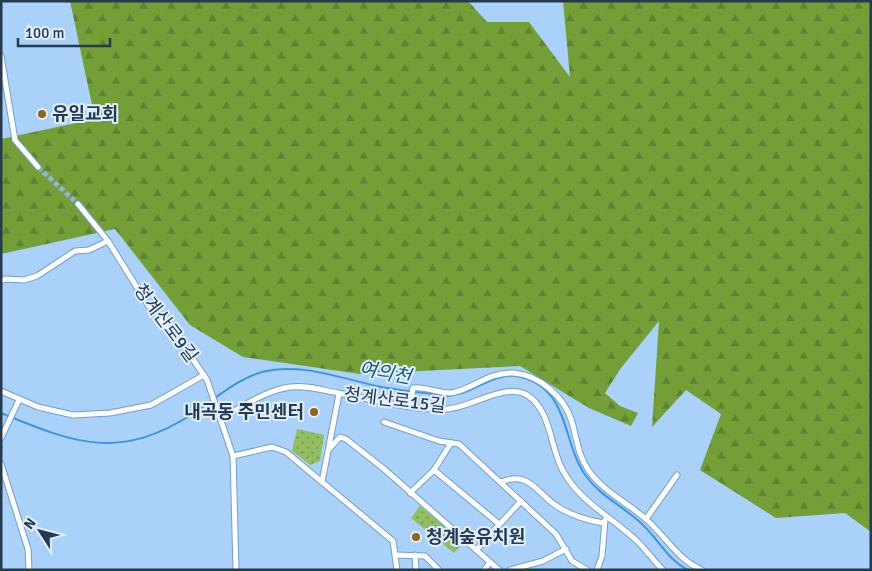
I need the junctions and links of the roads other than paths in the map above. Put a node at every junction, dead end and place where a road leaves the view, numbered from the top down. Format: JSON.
{"nodes":[{"id":1,"x":1,"y":56,"type":"edge"},
{"id":2,"x":38,"y":167,"type":"tunnel mouth"},
{"id":3,"x":78,"y":204,"type":"tunnel mouth"},
{"id":4,"x":108,"y":241,"type":"junction"},
{"id":5,"x":1,"y":281,"type":"edge"},
{"id":6,"x":206,"y":377,"type":"junction"},
{"id":7,"x":1,"y":391,"type":"edge"},
{"id":8,"x":339,"y":394,"type":"junction"},
{"id":9,"x":19,"y":400,"type":"junction"},
{"id":10,"x":410,"y":406,"type":"junction"},
{"id":11,"x":220,"y":416,"type":"junction"},
{"id":12,"x":384,"y":422,"type":"dead end"},
{"id":13,"x":1,"y":438,"type":"edge"},
{"id":14,"x":450,"y":443,"type":"junction"},
{"id":15,"x":329,"y":449,"type":"junction"},
{"id":16,"x":233,"y":456,"type":"junction"},
{"id":17,"x":1,"y":464,"type":"edge"},
{"id":18,"x":434,"y":470,"type":"junction"},
{"id":19,"x":677,"y":475,"type":"dead end"},
{"id":20,"x":322,"y":482,"type":"junction"},
{"id":21,"x":501,"y":482,"type":"junction"},
{"id":22,"x":410,"y":493,"type":"junction"},
{"id":23,"x":521,"y":501,"type":"junction"},
{"id":24,"x":646,"y":519,"type":"junction"},
{"id":25,"x":605,"y":520,"type":"junction"},
{"id":26,"x":499,"y":524,"type":"junction"},
{"id":27,"x":566,"y":549,"type":"junction"},
{"id":28,"x":476,"y":550,"type":"junction"},
{"id":29,"x":396,"y":555,"type":"junction"},
{"id":30,"x":415,"y":556,"type":"junction"},
{"id":31,"x":490,"y":562,"type":"junction"},
{"id":32,"x":580,"y":569,"type":"edge"},
{"id":33,"x":29,"y":570,"type":"edge"},
{"id":34,"x":236,"y":570,"type":"edge"},
{"id":35,"x":397,"y":570,"type":"edge"},
{"id":36,"x":416,"y":570,"type":"edge"},
{"id":37,"x":439,"y":570,"type":"edge"},
{"id":38,"x":484,"y":570,"type":"edge"},
{"id":39,"x":499,"y":570,"type":"edge"},
{"id":40,"x":510,"y":570,"type":"edge"},
{"id":41,"x":587,"y":570,"type":"edge"},
{"id":42,"x":597,"y":570,"type":"edge"},
{"id":43,"x":663,"y":570,"type":"edge"},
{"id":44,"x":702,"y":570,"type":"edge"}],
"edges":[{"from":1,"to":2,"type":"street"},
{"from":3,"to":4,"type":"street","name":"청계산로9길"},
{"from":4,"to":5,"type":"street"},
{"from":4,"to":6,"type":"street","name":"청계산로9길"},
{"from":6,"to":9,"type":"street"},
{"from":6,"to":11,"type":"street","name":"청계산로9길"},
{"from":7,"to":9,"type":"street"},
{"from":8,"to":10,"type":"street","name":"청계산로15길"},
{"from":8,"to":11,"type":"street","name":"청계산로15길"},
{"from":8,"to":15,"type":"street"},
{"from":9,"to":13,"type":"street"},
{"from":10,"to":24,"type":"street"},
{"from":10,"to":25,"type":"street","name":"청계산로15길"},
{"from":11,"to":16,"type":"street"},
{"from":12,"to":14,"type":"street"},
{"from":14,"to":18,"type":"street"},
{"from":14,"to":21,"type":"street"},
{"from":15,"to":20,"type":"street"},
{"from":15,"to":22,"type":"street"},
{"from":16,"to":20,"type":"street"},
{"from":16,"to":34,"type":"street"},
{"from":17,"to":33,"type":"street"},
{"from":18,"to":22,"type":"street"},
{"from":18,"to":26,"type":"street"},
{"from":19,"to":24,"type":"street"},
{"from":20,"to":29,"type":"street"},
{"from":21,"to":23,"type":"street"},
{"from":21,"to":25,"type":"street"},
{"from":22,"to":28,"type":"street"},
{"from":23,"to":26,"type":"street"},
{"from":23,"to":27,"type":"street"},
{"from":24,"to":44,"type":"street"},
{"from":25,"to":42,"type":"street"},
{"from":25,"to":43,"type":"street","name":"청계산로15길"},
{"from":26,"to":28,"type":"street"},
{"from":27,"to":32,"type":"street"},
{"from":27,"to":40,"type":"street"},
{"from":28,"to":31,"type":"street"},
{"from":29,"to":30,"type":"street"},
{"from":29,"to":35,"type":"street"},
{"from":30,"to":36,"type":"street"},
{"from":30,"to":37,"type":"street"},
{"from":31,"to":38,"type":"street"},
{"from":31,"to":39,"type":"street"},
{"from":32,"to":41,"type":"street"}]}
